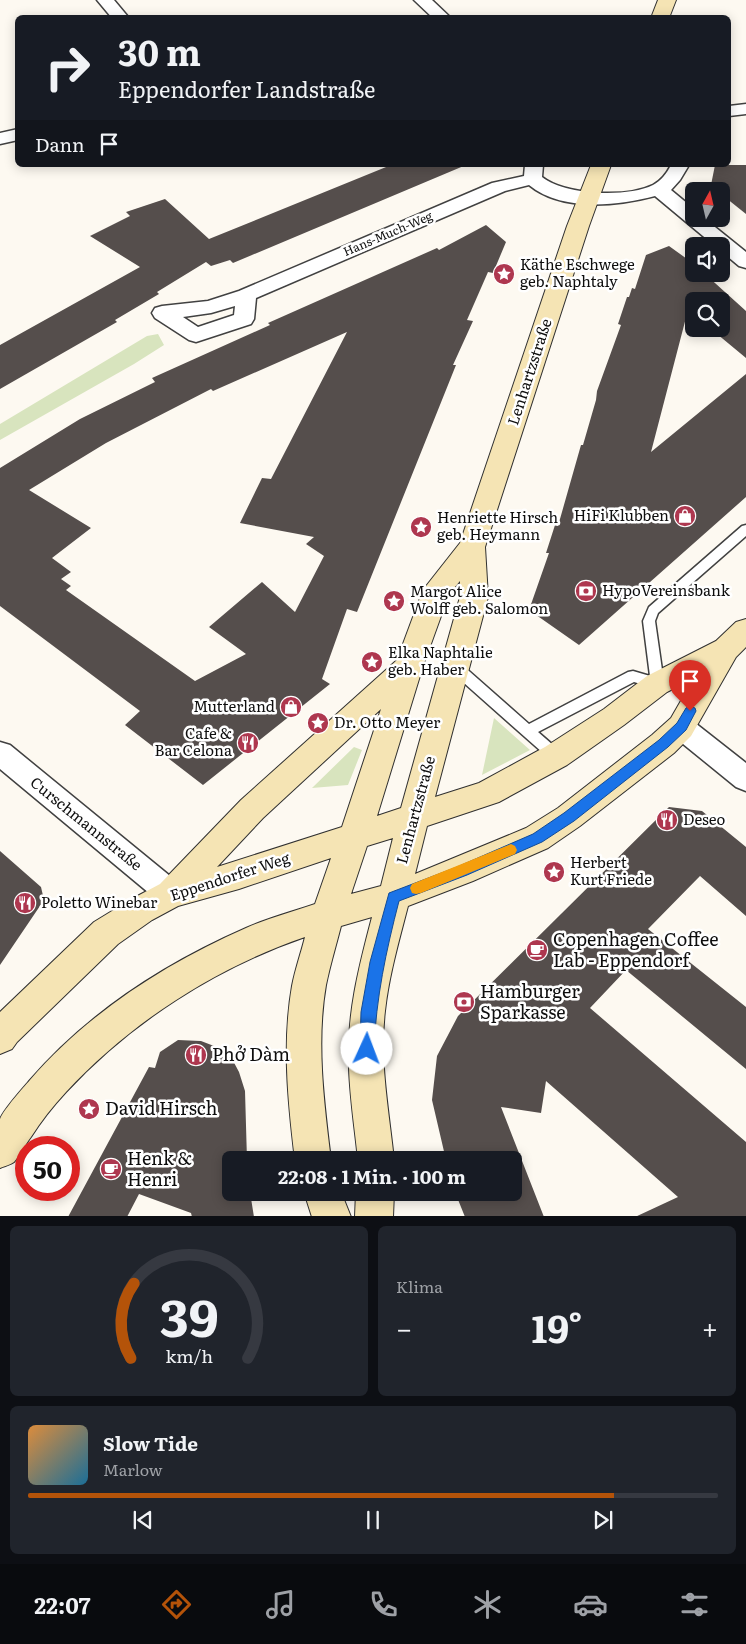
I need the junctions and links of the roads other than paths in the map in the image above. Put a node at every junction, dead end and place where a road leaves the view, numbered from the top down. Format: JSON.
{"nodes":[{"id":1,"x":105,"y":0,"type":"edge"},
{"id":2,"x":422,"y":0,"type":"edge"},
{"id":3,"x":667,"y":0,"type":"edge"},
{"id":4,"x":119,"y":15,"type":"edge"},
{"id":5,"x":440,"y":15,"type":"edge"},
{"id":6,"x":661,"y":15,"type":"edge"},
{"id":7,"x":746,"y":110,"type":"edge"},
{"id":8,"x":731,"y":111,"type":"edge"},
{"id":9,"x":15,"y":135,"type":"edge"},
{"id":10,"x":0,"y":139,"type":"edge"},
{"id":11,"x":600,"y":167,"type":"edge"},
{"id":12,"x":679,"y":167,"type":"edge"},
{"id":13,"x":534,"y":172,"type":"edge"},
{"id":14,"x":659,"y":190,"type":"junction"},
{"id":15,"x":588,"y":198,"type":"junction"},
{"id":16,"x":685,"y":212,"type":"edge"},
{"id":17,"x":705,"y":228,"type":"edge"},
{"id":18,"x":746,"y":262,"type":"edge"},
{"id":19,"x":246,"y":295,"type":"dead end"},
{"id":20,"x":746,"y":529,"type":"edge"},
{"id":21,"x":472,"y":547,"type":"junction"},
{"id":22,"x":736,"y":639,"type":"edge"},
{"id":23,"x":409,"y":666,"type":"junction"},
{"id":24,"x":456,"y":668,"type":"junction"},
{"id":25,"x":657,"y":684,"type":"junction"},
{"id":26,"x":681,"y":727,"type":"junction"},
{"id":27,"x":529,"y":730,"type":"junction"},
{"id":28,"x":0,"y":754,"type":"edge"},
{"id":29,"x":556,"y":756,"type":"junction"},
{"id":30,"x":746,"y":778,"type":"edge"},
{"id":31,"x":414,"y":819,"type":"junction"},
{"id":32,"x":355,"y":835,"type":"junction"},
{"id":33,"x":171,"y":894,"type":"junction"},
{"id":34,"x":393,"y":897,"type":"junction"},
{"id":35,"x":327,"y":915,"type":"junction"},
{"id":36,"x":2,"y":1033,"type":"edge"},
{"id":37,"x":0,"y":1150,"type":"edge"},
{"id":38,"x":312,"y":1151,"type":"edge"},
{"id":39,"x":375,"y":1151,"type":"edge"},
{"id":40,"x":325,"y":1201,"type":"edge"},
{"id":41,"x":375,"y":1201,"type":"edge"},
{"id":42,"x":332,"y":1216,"type":"edge"},
{"id":43,"x":374,"y":1216,"type":"edge"}],
"edges":[{"from":1,"to":4,"type":"street"},
{"from":2,"to":5,"type":"street"},
{"from":3,"to":6,"type":"main road"},
{"from":7,"to":8,"type":"street"},
{"from":9,"to":10,"type":"street"},
{"from":11,"to":15,"type":"main road","name":"Lenhartzstraße"},
{"from":12,"to":14,"type":"street"},
{"from":13,"to":15,"type":"street"},
{"from":13,"to":19,"type":"street","name":"Hans-Much-Weg"},
{"from":14,"to":15,"type":"street"},
{"from":14,"to":16,"type":"street"},
{"from":15,"to":21,"type":"main road","name":"Lenhartzstraße"},
{"from":17,"to":18,"type":"street"},
{"from":20,"to":25,"type":"lane"},
{"from":21,"to":23,"type":"main road","name":"Lenhartzstraße"},
{"from":21,"to":24,"type":"main road","name":"Lenhartzstraße"},
{"from":22,"to":25,"type":"main road","name":"Eppendorfer Weg"},
{"from":22,"to":26,"type":"main road"},
{"from":23,"to":32,"type":"main road","name":"Lenhartzstraße"},
{"from":23,"to":33,"type":"main road"},
{"from":24,"to":27,"type":"lane"},
{"from":24,"to":31,"type":"main road","name":"Lenhartzstraße"},
{"from":25,"to":27,"type":"lane"},
{"from":25,"to":29,"type":"main road","name":"Eppendorfer Weg"},
{"from":26,"to":30,"type":"street"},
{"from":26,"to":34,"type":"main road"},
{"from":27,"to":29,"type":"lane"},
{"from":28,"to":33,"type":"street","name":"Curschmannstraße"},
{"from":29,"to":31,"type":"main road","name":"Eppendorfer Weg"},
{"from":31,"to":32,"type":"main road","name":"Eppendorfer Weg"},
{"from":31,"to":34,"type":"main road","name":"Lenhartzstraße"},
{"from":32,"to":33,"type":"main road","name":"Eppendorfer Weg"},
{"from":32,"to":35,"type":"main road","name":"Lenhartzstraße"},
{"from":33,"to":36,"type":"main road","name":"Eppendorfer Weg"},
{"from":34,"to":35,"type":"main road"},
{"from":34,"to":39,"type":"main road","name":"Lenhartzstraße"},
{"from":35,"to":37,"type":"main road"},
{"from":35,"to":38,"type":"main road","name":"Lenhartzstraße"},
{"from":40,"to":42,"type":"main road"},
{"from":41,"to":43,"type":"main road"}]}
